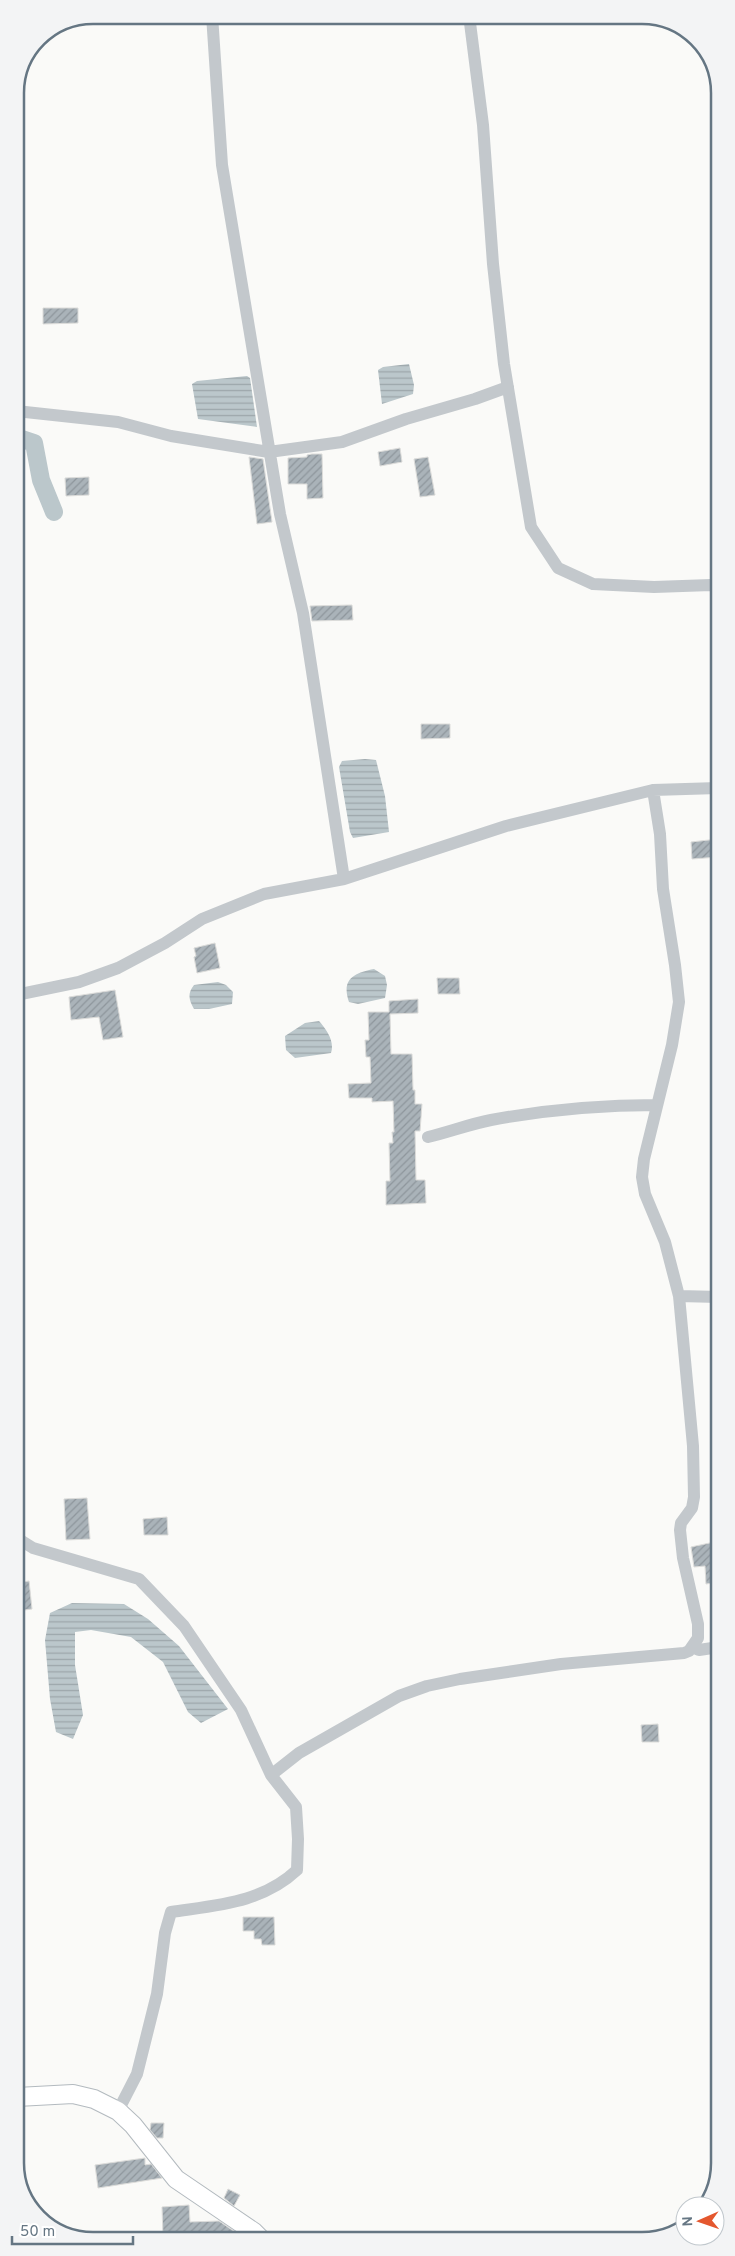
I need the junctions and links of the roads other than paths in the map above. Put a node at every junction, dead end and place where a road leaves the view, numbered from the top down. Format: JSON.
{"nodes":[{"id":1,"x":213,"y":24,"type":"edge"},
{"id":2,"x":470,"y":24,"type":"edge"},
{"id":3,"x":508,"y":388,"type":"junction"},
{"id":4,"x":24,"y":412,"type":"edge"},
{"id":5,"x":269,"y":452,"type":"junction"},
{"id":6,"x":711,"y":587,"type":"edge"},
{"id":7,"x":711,"y":788,"type":"edge"},
{"id":8,"x":653,"y":790,"type":"junction"},
{"id":9,"x":344,"y":880,"type":"junction"},
{"id":10,"x":24,"y":993,"type":"edge"},
{"id":11,"x":657,"y":1105,"type":"junction"},
{"id":12,"x":428,"y":1136,"type":"dead end"},
{"id":13,"x":679,"y":1296,"type":"junction"},
{"id":14,"x":711,"y":1297,"type":"edge"},
{"id":15,"x":24,"y":1542,"type":"edge"},
{"id":16,"x":692,"y":1647,"type":"junction"},
{"id":17,"x":711,"y":1649,"type":"edge"},
{"id":18,"x":271,"y":1775,"type":"junction"},
{"id":19,"x":24,"y":2097,"type":"edge"},
{"id":20,"x":118,"y":2111,"type":"junction"},
{"id":21,"x":254,"y":2232,"type":"edge"}],
"edges":[{"from":1,"to":5,"type":"street"},
{"from":2,"to":3,"type":"street"},
{"from":3,"to":5,"type":"street"},
{"from":3,"to":6,"type":"street"},
{"from":4,"to":5,"type":"street"},
{"from":5,"to":9,"type":"street"},
{"from":7,"to":8,"type":"street"},
{"from":8,"to":9,"type":"street"},
{"from":8,"to":11,"type":"street"},
{"from":9,"to":10,"type":"street"},
{"from":11,"to":12,"type":"street"},
{"from":11,"to":13,"type":"street"},
{"from":13,"to":14,"type":"street"},
{"from":13,"to":16,"type":"street"},
{"from":15,"to":18,"type":"street"},
{"from":16,"to":17,"type":"street"},
{"from":16,"to":18,"type":"street"},
{"from":18,"to":20,"type":"street"},
{"from":19,"to":20,"type":"street"},
{"from":20,"to":21,"type":"street"}]}
